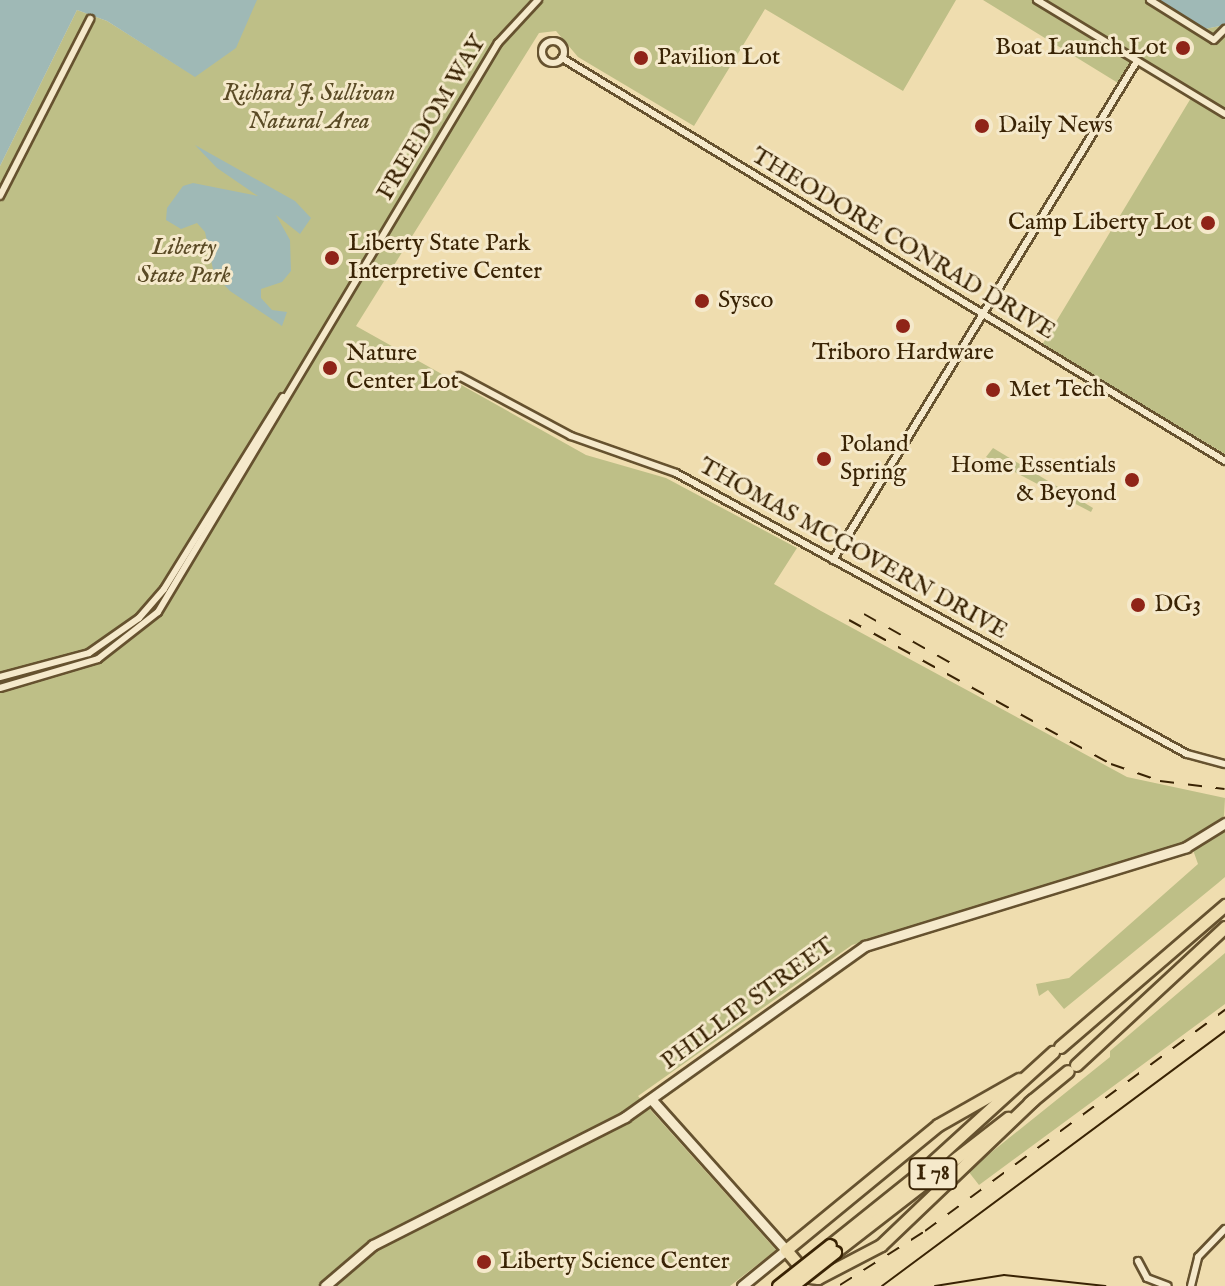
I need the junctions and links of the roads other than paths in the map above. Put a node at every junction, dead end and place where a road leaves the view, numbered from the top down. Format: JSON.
{"nodes":[{"id":1,"x":538,"y":0,"type":"edge"},
{"id":2,"x":1037,"y":0,"type":"edge"},
{"id":3,"x":1150,"y":0,"type":"edge"},
{"id":4,"x":90,"y":19,"type":"dead end"},
{"id":5,"x":1225,"y":29,"type":"edge"},
{"id":6,"x":562,"y":58,"type":"dead end"},
{"id":7,"x":1137,"y":61,"type":"junction"},
{"id":8,"x":1225,"y":114,"type":"edge"},
{"id":9,"x":0,"y":196,"type":"edge"},
{"id":10,"x":983,"y":314,"type":"junction"},
{"id":11,"x":459,"y":376,"type":"dead end"},
{"id":12,"x":292,"y":385,"type":"junction"},
{"id":13,"x":1225,"y":461,"type":"edge"},
{"id":14,"x":833,"y":560,"type":"junction"},
{"id":15,"x":30,"y":670,"type":"junction"},
{"id":16,"x":0,"y":677,"type":"edge"},
{"id":17,"x":32,"y":680,"type":"junction"},
{"id":18,"x":0,"y":688,"type":"edge"},
{"id":19,"x":1225,"y":764,"type":"edge"},
{"id":20,"x":1225,"y":823,"type":"edge"},
{"id":21,"x":1225,"y":905,"type":"edge"},
{"id":22,"x":1225,"y":927,"type":"edge"},
{"id":23,"x":1019,"y":1079,"type":"junction"},
{"id":24,"x":651,"y":1099,"type":"junction"},
{"id":25,"x":1034,"y":1099,"type":"junction"},
{"id":26,"x":1225,"y":1229,"type":"edge"},
{"id":27,"x":832,"y":1248,"type":"junction"},
{"id":28,"x":786,"y":1250,"type":"junction"},
{"id":29,"x":1138,"y":1261,"type":"dead end"},
{"id":30,"x":325,"y":1286,"type":"edge"},
{"id":31,"x":742,"y":1286,"type":"edge"},
{"id":32,"x":778,"y":1286,"type":"edge"},
{"id":33,"x":792,"y":1286,"type":"edge"},
{"id":34,"x":1168,"y":1286,"type":"edge"},
{"id":35,"x":1191,"y":1286,"type":"edge"}],
"edges":[{"from":1,"to":12,"type":"street","name":"FREEDOM WAY"},
{"from":2,"to":7,"type":"street"},
{"from":3,"to":5,"type":"street"},
{"from":4,"to":9,"type":"street"},
{"from":6,"to":10,"type":"street","name":"THEODORE CONRAD DRIVE"},
{"from":7,"to":8,"type":"street"},
{"from":7,"to":10,"type":"street"},
{"from":10,"to":13,"type":"street","name":"THEODORE CONRAD DRIVE"},
{"from":10,"to":14,"type":"street"},
{"from":11,"to":14,"type":"street","name":"THOMAS MCGOVERN DRIVE"},
{"from":12,"to":15,"type":"street","name":"FREEDOM WAY"},
{"from":12,"to":17,"type":"street","name":"FREEDOM WAY"},
{"from":14,"to":19,"type":"street","name":"THOMAS MCGOVERN DRIVE"},
{"from":15,"to":16,"type":"street","name":"FREEDOM WAY"},
{"from":15,"to":17,"type":"street"},
{"from":17,"to":18,"type":"street","name":"FREEDOM WAY"},
{"from":20,"to":24,"type":"street","name":"PHILLIP STREET"},
{"from":21,"to":23,"type":"highway","number":"I 78"},
{"from":22,"to":25,"type":"highway","number":"I 78"},
{"from":23,"to":27,"type":"highway","number":"I 78"},
{"from":23,"to":28,"type":"highway"},
{"from":24,"to":28,"type":"street"},
{"from":24,"to":30,"type":"street","name":"PHILLIP STREET"},
{"from":25,"to":27,"type":"highway","number":"I 78"},
{"from":25,"to":28,"type":"highway"},
{"from":26,"to":35,"type":"street"},
{"from":27,"to":32,"type":"highway","number":"I 78","bridge":true},
{"from":27,"to":33,"type":"highway","number":"I 78","bridge":true},
{"from":28,"to":31,"type":"street"},
{"from":29,"to":34,"type":"street"}]}
